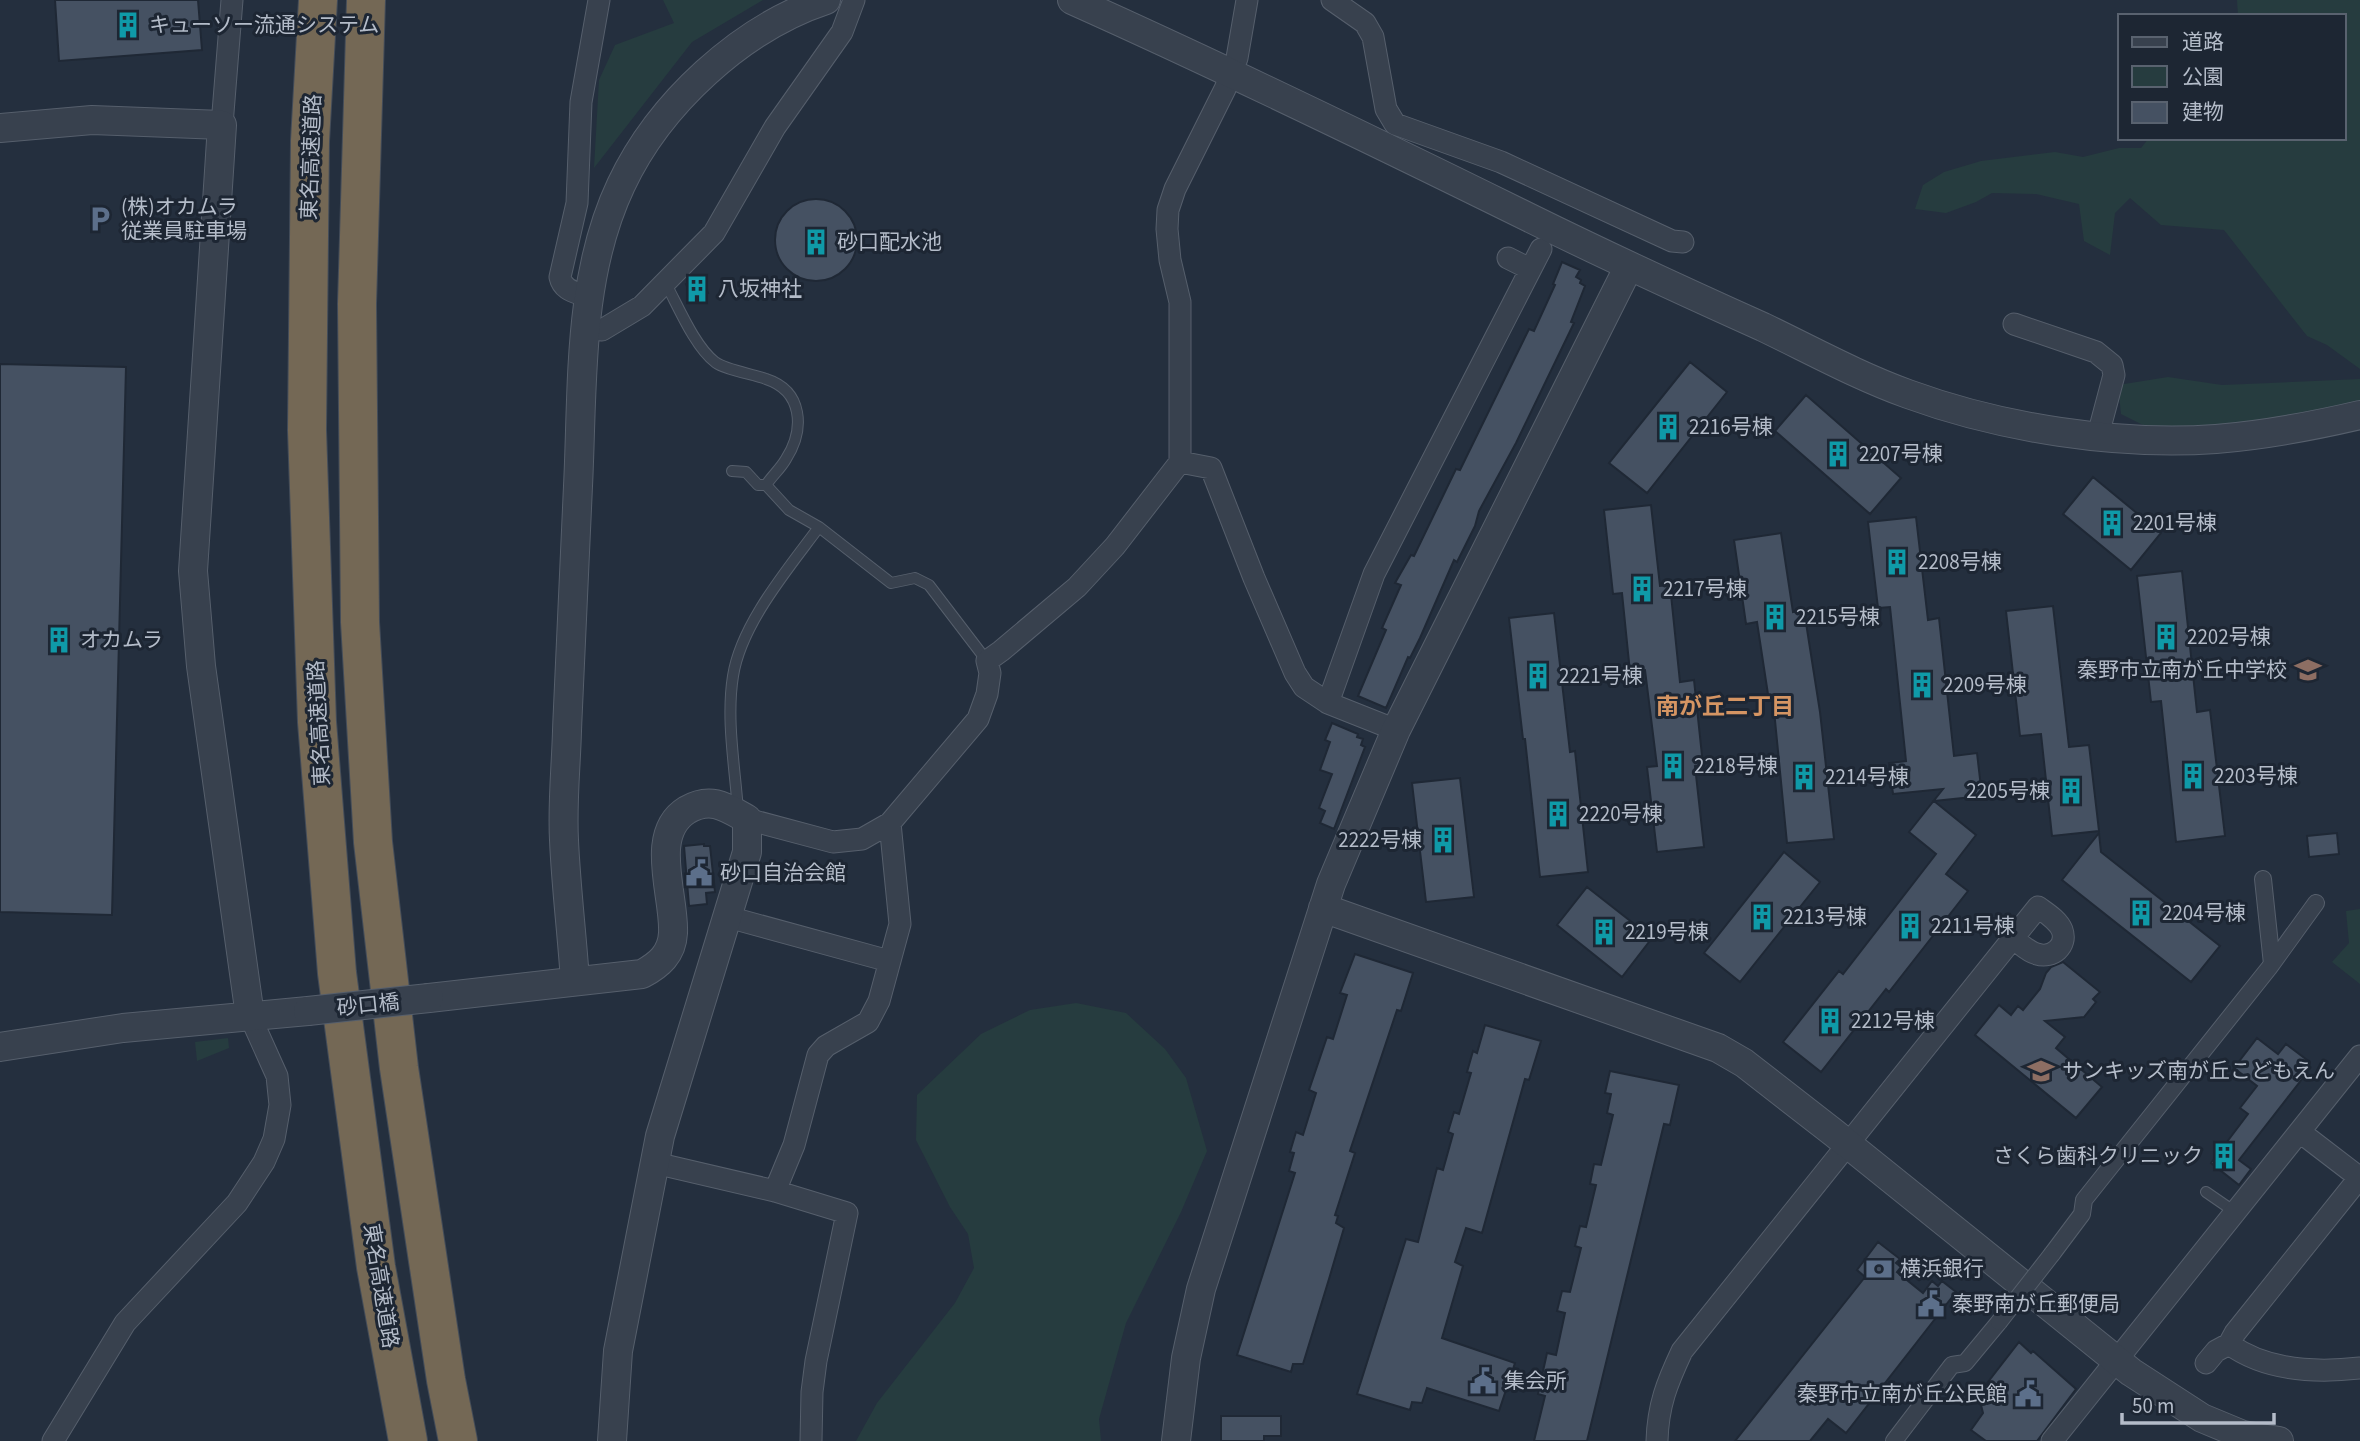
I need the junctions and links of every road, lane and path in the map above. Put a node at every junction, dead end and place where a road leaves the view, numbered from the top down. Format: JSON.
{"nodes":[{"id":1,"x":232,"y":0,"type":"edge"},
{"id":2,"x":318,"y":0,"type":"edge"},
{"id":3,"x":366,"y":0,"type":"edge"},
{"id":4,"x":598,"y":0,"type":"edge"},
{"id":5,"x":827,"y":0,"type":"edge"},
{"id":6,"x":854,"y":0,"type":"edge"},
{"id":7,"x":1072,"y":0,"type":"edge"},
{"id":8,"x":1247,"y":0,"type":"edge"},
{"id":9,"x":1332,"y":0,"type":"edge"},
{"id":10,"x":1231,"y":72,"type":"junction"},
{"id":11,"x":222,"y":125,"type":"junction"},
{"id":12,"x":0,"y":128,"type":"edge"},
{"id":13,"x":1390,"y":135,"type":"junction"},
{"id":14,"x":1682,"y":242,"type":"dead end"},
{"id":15,"x":1541,"y":249,"type":"dead end"},
{"id":16,"x":1508,"y":258,"type":"dead end"},
{"id":17,"x":1629,"y":266,"type":"junction"},
{"id":18,"x":1530,"y":269,"type":"junction"},
{"id":19,"x":666,"y":284,"type":"junction"},
{"id":20,"x":588,"y":297,"type":"junction"},
{"id":21,"x":2014,"y":324,"type":"dead end"},
{"id":22,"x":586,"y":329,"type":"junction"},
{"id":23,"x":2360,"y":415,"type":"edge"},
{"id":24,"x":2098,"y":435,"type":"junction"},
{"id":25,"x":1180,"y":462,"type":"junction"},
{"id":26,"x":732,"y":471,"type":"dead end"},
{"id":27,"x":766,"y":485,"type":"junction"},
{"id":28,"x":819,"y":527,"type":"junction"},
{"id":29,"x":986,"y":661,"type":"junction"},
{"id":30,"x":1328,"y":703,"type":"junction"},
{"id":31,"x":1396,"y":730,"type":"junction"},
{"id":32,"x":743,"y":817,"type":"junction"},
{"id":33,"x":890,"y":822,"type":"junction"},
{"id":34,"x":2263,"y":879,"type":"dead end"},
{"id":35,"x":2316,"y":903,"type":"dead end"},
{"id":36,"x":1323,"y":908,"type":"junction"},
{"id":37,"x":728,"y":917,"type":"junction"},
{"id":38,"x":2014,"y":939,"type":"dead end"},
{"id":39,"x":889,"y":961,"type":"junction"},
{"id":40,"x":2272,"y":964,"type":"junction"},
{"id":41,"x":575,"y":981,"type":"junction"},
{"id":42,"x":250,"y":1016,"type":"junction"},
{"id":43,"x":0,"y":1047,"type":"edge"},
{"id":44,"x":2360,"y":1056,"type":"edge"},
{"id":45,"x":2300,"y":1132,"type":"junction"},
{"id":46,"x":1849,"y":1146,"type":"junction"},
{"id":47,"x":655,"y":1163,"type":"junction"},
{"id":48,"x":2360,"y":1178,"type":"edge"},
{"id":49,"x":775,"y":1191,"type":"junction"},
{"id":50,"x":2206,"y":1192,"type":"dead end"},
{"id":51,"x":2235,"y":1212,"type":"junction"},
{"id":52,"x":2228,"y":1344,"type":"junction"},
{"id":53,"x":2116,"y":1361,"type":"junction"},
{"id":54,"x":2206,"y":1363,"type":"dead end"},
{"id":55,"x":2360,"y":1368,"type":"edge"},
{"id":56,"x":53,"y":1441,"type":"edge"},
{"id":57,"x":408,"y":1441,"type":"edge"},
{"id":58,"x":458,"y":1441,"type":"edge"},
{"id":59,"x":612,"y":1441,"type":"edge"},
{"id":60,"x":811,"y":1441,"type":"edge"},
{"id":61,"x":1176,"y":1441,"type":"edge"},
{"id":62,"x":1657,"y":1441,"type":"edge"},
{"id":63,"x":1894,"y":1441,"type":"edge"},
{"id":64,"x":2052,"y":1441,"type":"edge"},
{"id":65,"x":2279,"y":1441,"type":"edge"}],
"edges":[{"from":1,"to":11,"type":"street"},
{"from":2,"to":57,"type":"highway","name":"東名高速道路"},
{"from":3,"to":58,"type":"highway"},
{"from":4,"to":20,"type":"street"},
{"from":5,"to":20,"type":"street"},
{"from":6,"to":19,"type":"street"},
{"from":7,"to":10,"type":"street"},
{"from":8,"to":10,"type":"street"},
{"from":9,"to":13,"type":"street"},
{"from":10,"to":13,"type":"street"},
{"from":10,"to":25,"type":"street"},
{"from":11,"to":12,"type":"street"},
{"from":11,"to":42,"type":"street"},
{"from":13,"to":14,"type":"street"},
{"from":13,"to":17,"type":"street"},
{"from":15,"to":18,"type":"street"},
{"from":16,"to":18,"type":"street"},
{"from":17,"to":24,"type":"street"},
{"from":17,"to":31,"type":"street"},
{"from":18,"to":30,"type":"street"},
{"from":19,"to":22,"type":"street"},
{"from":19,"to":27,"type":"lane"},
{"from":20,"to":22,"type":"street"},
{"from":21,"to":24,"type":"street"},
{"from":22,"to":41,"type":"street"},
{"from":23,"to":24,"type":"street"},
{"from":25,"to":29,"type":"street"},
{"from":25,"to":30,"type":"street"},
{"from":26,"to":27,"type":"lane"},
{"from":27,"to":28,"type":"lane"},
{"from":28,"to":29,"type":"lane"},
{"from":28,"to":32,"type":"lane"},
{"from":29,"to":33,"type":"street"},
{"from":30,"to":31,"type":"street"},
{"from":31,"to":36,"type":"street"},
{"from":32,"to":33,"type":"street"},
{"from":32,"to":37,"type":"street"},
{"from":32,"to":41,"type":"street","name":"砂口橋"},
{"from":33,"to":39,"type":"street"},
{"from":34,"to":40,"type":"street"},
{"from":35,"to":40,"type":"street"},
{"from":36,"to":46,"type":"street"},
{"from":36,"to":61,"type":"street"},
{"from":37,"to":39,"type":"street"},
{"from":37,"to":47,"type":"street"},
{"from":38,"to":46,"type":"street"},
{"from":39,"to":49,"type":"street"},
{"from":40,"to":63,"type":"street","bridge":true},
{"from":41,"to":42,"type":"street","name":"砂口橋","bridge":true},
{"from":42,"to":43,"type":"street","name":"砂口橋"},
{"from":42,"to":56,"type":"street"},
{"from":44,"to":45,"type":"street"},
{"from":45,"to":48,"type":"street"},
{"from":45,"to":51,"type":"street"},
{"from":46,"to":53,"type":"street"},
{"from":46,"to":62,"type":"street"},
{"from":47,"to":49,"type":"street"},
{"from":47,"to":59,"type":"street"},
{"from":48,"to":52,"type":"street"},
{"from":49,"to":60,"type":"street"},
{"from":50,"to":51,"type":"lane"},
{"from":51,"to":53,"type":"street"},
{"from":52,"to":54,"type":"street"},
{"from":52,"to":55,"type":"street"},
{"from":53,"to":64,"type":"street"},
{"from":53,"to":65,"type":"street"}]}
